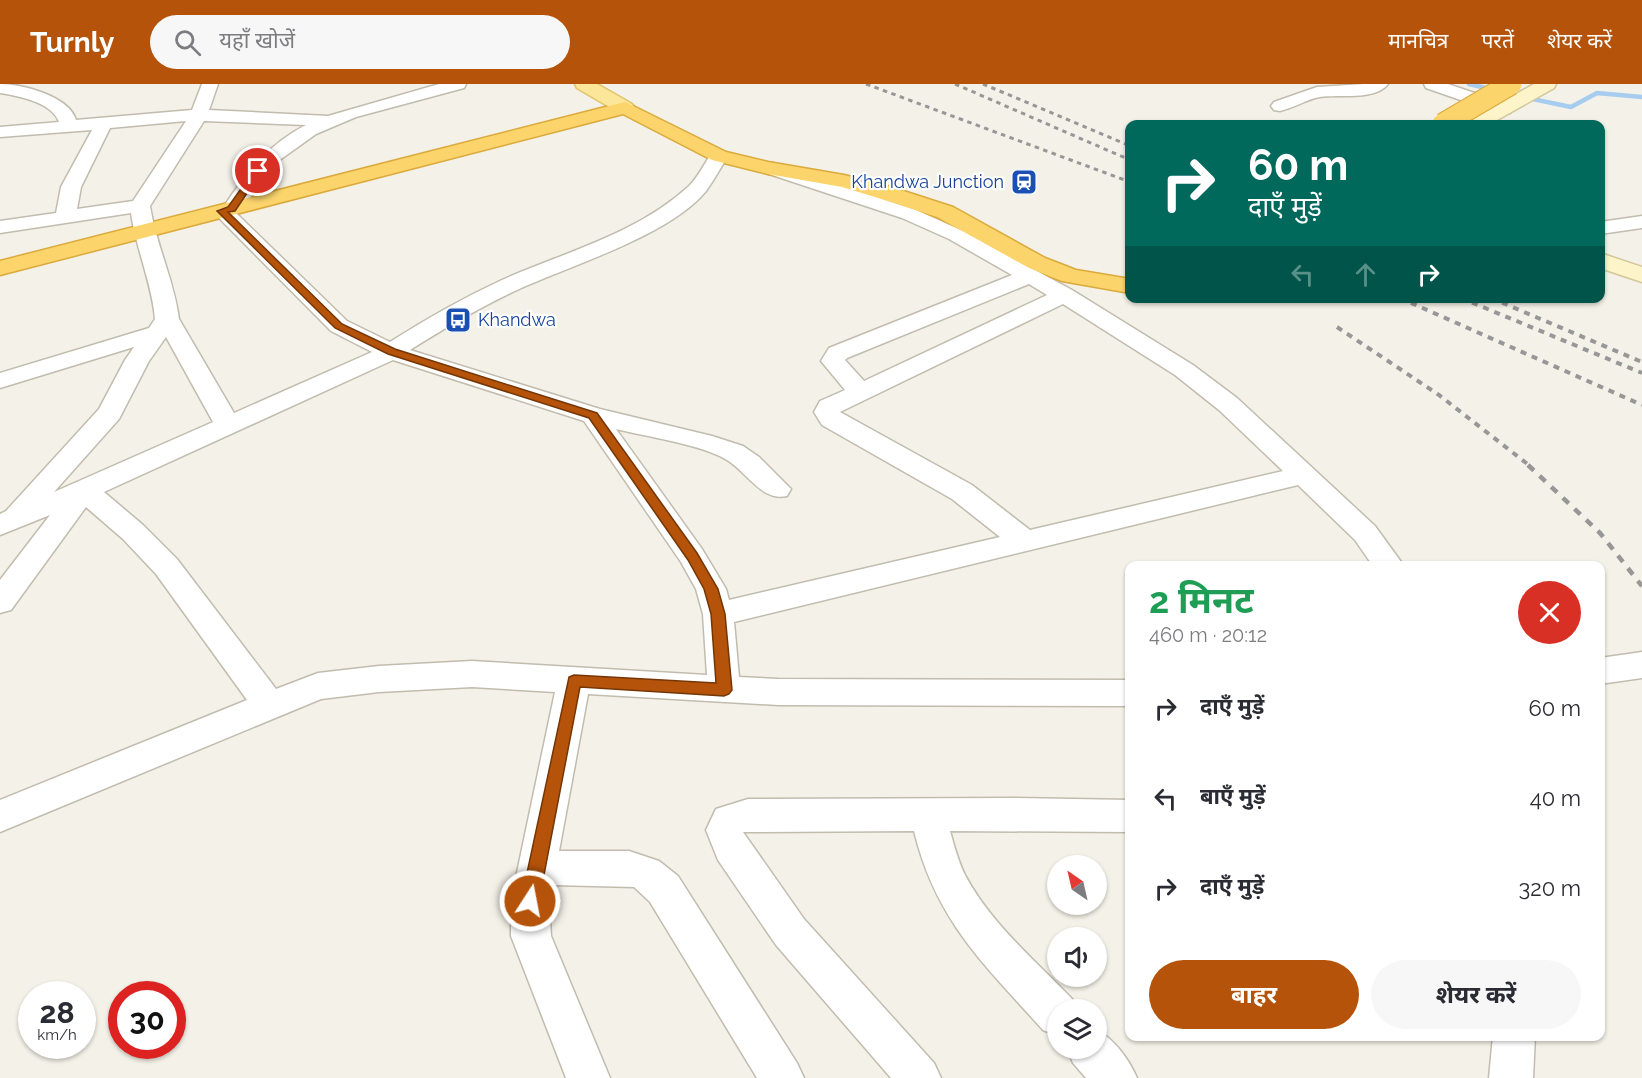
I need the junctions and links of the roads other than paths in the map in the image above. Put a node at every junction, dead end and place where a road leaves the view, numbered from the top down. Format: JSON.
{"nodes":[{"id":1,"x":210,"y":84,"type":"edge"},
{"id":2,"x":458,"y":84,"type":"edge"},
{"id":3,"x":584,"y":84,"type":"edge"},
{"id":4,"x":1380,"y":84,"type":"edge"},
{"id":5,"x":1432,"y":84,"type":"edge"},
{"id":6,"x":1547,"y":84,"type":"edge"},
{"id":7,"x":54,"y":86,"type":"dead end"},
{"id":8,"x":0,"y":88,"type":"edge"},
{"id":9,"x":26,"y":93,"type":"junction"},
{"id":10,"x":1511,"y":98,"type":"edge"},
{"id":11,"x":1280,"y":106,"type":"dead end"},
{"id":12,"x":626,"y":108,"type":"junction"},
{"id":13,"x":199,"y":115,"type":"junction"},
{"id":14,"x":1453,"y":120,"type":"edge"},
{"id":15,"x":1482,"y":120,"type":"edge"},
{"id":16,"x":330,"y":121,"type":"junction"},
{"id":17,"x":104,"y":123,"type":"junction"},
{"id":18,"x":68,"y":126,"type":"junction"},
{"id":19,"x":0,"y":132,"type":"edge"},
{"id":20,"x":719,"y":156,"type":"junction"},
{"id":21,"x":768,"y":168,"type":"junction"},
{"id":22,"x":141,"y":206,"type":"junction"},
{"id":23,"x":227,"y":210,"type":"junction"},
{"id":24,"x":65,"y":217,"type":"junction"},
{"id":25,"x":1642,"y":222,"type":"edge"},
{"id":26,"x":0,"y":227,"type":"edge"},
{"id":27,"x":1605,"y":227,"type":"edge"},
{"id":28,"x":144,"y":232,"type":"junction"},
{"id":29,"x":1605,"y":262,"type":"edge"},
{"id":30,"x":0,"y":268,"type":"edge"},
{"id":31,"x":1642,"y":275,"type":"edge"},
{"id":32,"x":1029,"y":276,"type":"junction"},
{"id":33,"x":1119,"y":285,"type":"edge"},
{"id":34,"x":1064,"y":295,"type":"junction"},
{"id":35,"x":161,"y":326,"type":"junction"},
{"id":36,"x":391,"y":352,"type":"junction"},
{"id":37,"x":0,"y":381,"type":"edge"},
{"id":38,"x":861,"y":392,"type":"junction"},
{"id":39,"x":593,"y":415,"type":"junction"},
{"id":40,"x":228,"y":425,"type":"junction"},
{"id":41,"x":1304,"y":475,"type":"junction"},
{"id":42,"x":777,"y":489,"type":"dead end"},
{"id":43,"x":84,"y":490,"type":"junction"},
{"id":44,"x":6,"y":522,"type":"edge"},
{"id":45,"x":1025,"y":541,"type":"junction"},
{"id":46,"x":1385,"y":561,"type":"edge"},
{"id":47,"x":0,"y":602,"type":"edge"},
{"id":48,"x":718,"y":614,"type":"junction"},
{"id":49,"x":1642,"y":665,"type":"edge"},
{"id":50,"x":1605,"y":670,"type":"edge"},
{"id":51,"x":574,"y":681,"type":"junction"},
{"id":52,"x":724,"y":690,"type":"junction"},
{"id":53,"x":1125,"y":693,"type":"edge"},
{"id":54,"x":270,"y":705,"type":"junction"},
{"id":55,"x":928,"y":815,"type":"junction"},
{"id":56,"x":0,"y":816,"type":"edge"},
{"id":57,"x":1125,"y":816,"type":"edge"},
{"id":58,"x":536,"y":868,"type":"junction"},
{"id":59,"x":1047,"y":1003,"type":"edge"},
{"id":60,"x":1514,"y":1041,"type":"edge"},
{"id":61,"x":1098,"y":1059,"type":"edge"},
{"id":62,"x":588,"y":1078,"type":"edge"},
{"id":63,"x":782,"y":1078,"type":"edge"},
{"id":64,"x":919,"y":1078,"type":"edge"},
{"id":65,"x":1115,"y":1078,"type":"edge"},
{"id":66,"x":1511,"y":1078,"type":"edge"}],
"edges":[{"from":1,"to":13,"type":"street"},
{"from":2,"to":16,"type":"street"},
{"from":3,"to":12,"type":"main road"},
{"from":4,"to":11,"type":"street"},
{"from":5,"to":10,"type":"street"},
{"from":6,"to":10,"type":"street"},
{"from":7,"to":9,"type":"street"},
{"from":8,"to":9,"type":"street"},
{"from":9,"to":18,"type":"street"},
{"from":10,"to":14,"type":"highway","bridge":true},
{"from":10,"to":15,"type":"street"},
{"from":12,"to":20,"type":"highway"},
{"from":12,"to":23,"type":"highway"},
{"from":13,"to":16,"type":"street"},
{"from":13,"to":17,"type":"street"},
{"from":13,"to":22,"type":"street"},
{"from":16,"to":23,"type":"street"},
{"from":17,"to":18,"type":"street"},
{"from":17,"to":24,"type":"street"},
{"from":18,"to":19,"type":"street"},
{"from":20,"to":21,"type":"highway"},
{"from":20,"to":36,"type":"street"},
{"from":21,"to":32,"type":"street"},
{"from":21,"to":33,"type":"highway"},
{"from":22,"to":24,"type":"street"},
{"from":22,"to":28,"type":"street"},
{"from":23,"to":28,"type":"highway"},
{"from":23,"to":36,"type":"street"},
{"from":24,"to":26,"type":"street"},
{"from":25,"to":27,"type":"street"},
{"from":28,"to":30,"type":"highway"},
{"from":28,"to":35,"type":"street"},
{"from":29,"to":31,"type":"street"},
{"from":32,"to":34,"type":"street"},
{"from":32,"to":38,"type":"street"},
{"from":34,"to":38,"type":"street"},
{"from":34,"to":41,"type":"street"},
{"from":35,"to":37,"type":"street"},
{"from":35,"to":40,"type":"street"},
{"from":35,"to":44,"type":"street"},
{"from":36,"to":39,"type":"street"},
{"from":36,"to":40,"type":"street"},
{"from":38,"to":45,"type":"street"},
{"from":39,"to":42,"type":"street"},
{"from":39,"to":48,"type":"street"},
{"from":40,"to":43,"type":"street"},
{"from":41,"to":45,"type":"street"},
{"from":41,"to":46,"type":"street"},
{"from":43,"to":44,"type":"street"},
{"from":43,"to":47,"type":"street"},
{"from":43,"to":54,"type":"street"},
{"from":45,"to":48,"type":"street"},
{"from":48,"to":52,"type":"street"},
{"from":49,"to":50,"type":"street"},
{"from":51,"to":52,"type":"street"},
{"from":51,"to":54,"type":"street"},
{"from":51,"to":58,"type":"street"},
{"from":52,"to":53,"type":"street"},
{"from":54,"to":56,"type":"street"},
{"from":55,"to":57,"type":"street"},
{"from":55,"to":59,"type":"street"},
{"from":55,"to":64,"type":"street"},
{"from":58,"to":62,"type":"street"},
{"from":58,"to":63,"type":"street"},
{"from":60,"to":66,"type":"street"},
{"from":61,"to":65,"type":"street"}]}
